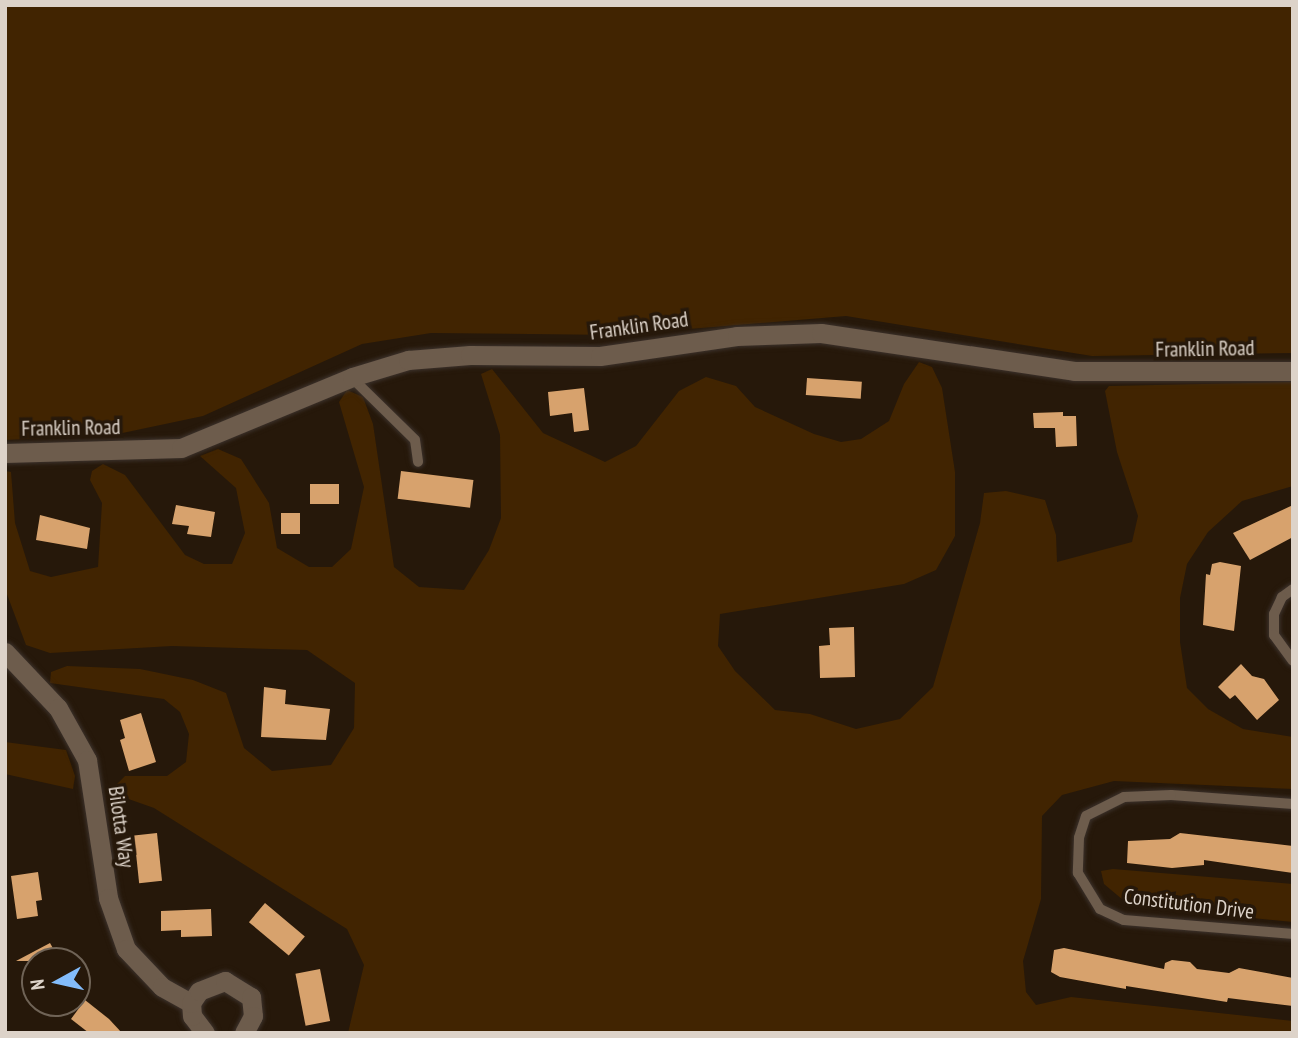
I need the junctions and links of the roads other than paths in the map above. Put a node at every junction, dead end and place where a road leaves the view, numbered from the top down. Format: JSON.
{"nodes":[{"id":1,"x":1293,"y":371,"type":"edge"},
{"id":2,"x":352,"y":377,"type":"junction"},
{"id":3,"x":5,"y":453,"type":"edge"},
{"id":4,"x":418,"y":462,"type":"dead end"},
{"id":5,"x":1293,"y":589,"type":"edge"},
{"id":6,"x":5,"y":652,"type":"edge"},
{"id":7,"x":1293,"y":661,"type":"edge"},
{"id":8,"x":1293,"y":804,"type":"edge"},
{"id":9,"x":1293,"y":934,"type":"edge"},
{"id":10,"x":191,"y":1003,"type":"junction"},
{"id":11,"x":205,"y":1033,"type":"edge"},
{"id":12,"x":244,"y":1033,"type":"edge"}],
"edges":[{"from":1,"to":2,"type":"street","name":"Franklin Road"},
{"from":2,"to":3,"type":"street","name":"Franklin Road"},
{"from":2,"to":4,"type":"lane"},
{"from":5,"to":7,"type":"lane"},
{"from":6,"to":10,"type":"street","name":"Bilotta Way"},
{"from":8,"to":9,"type":"lane","name":"Constitution Drive"},
{"from":10,"to":11,"type":"street"},
{"from":10,"to":12,"type":"street"}]}
